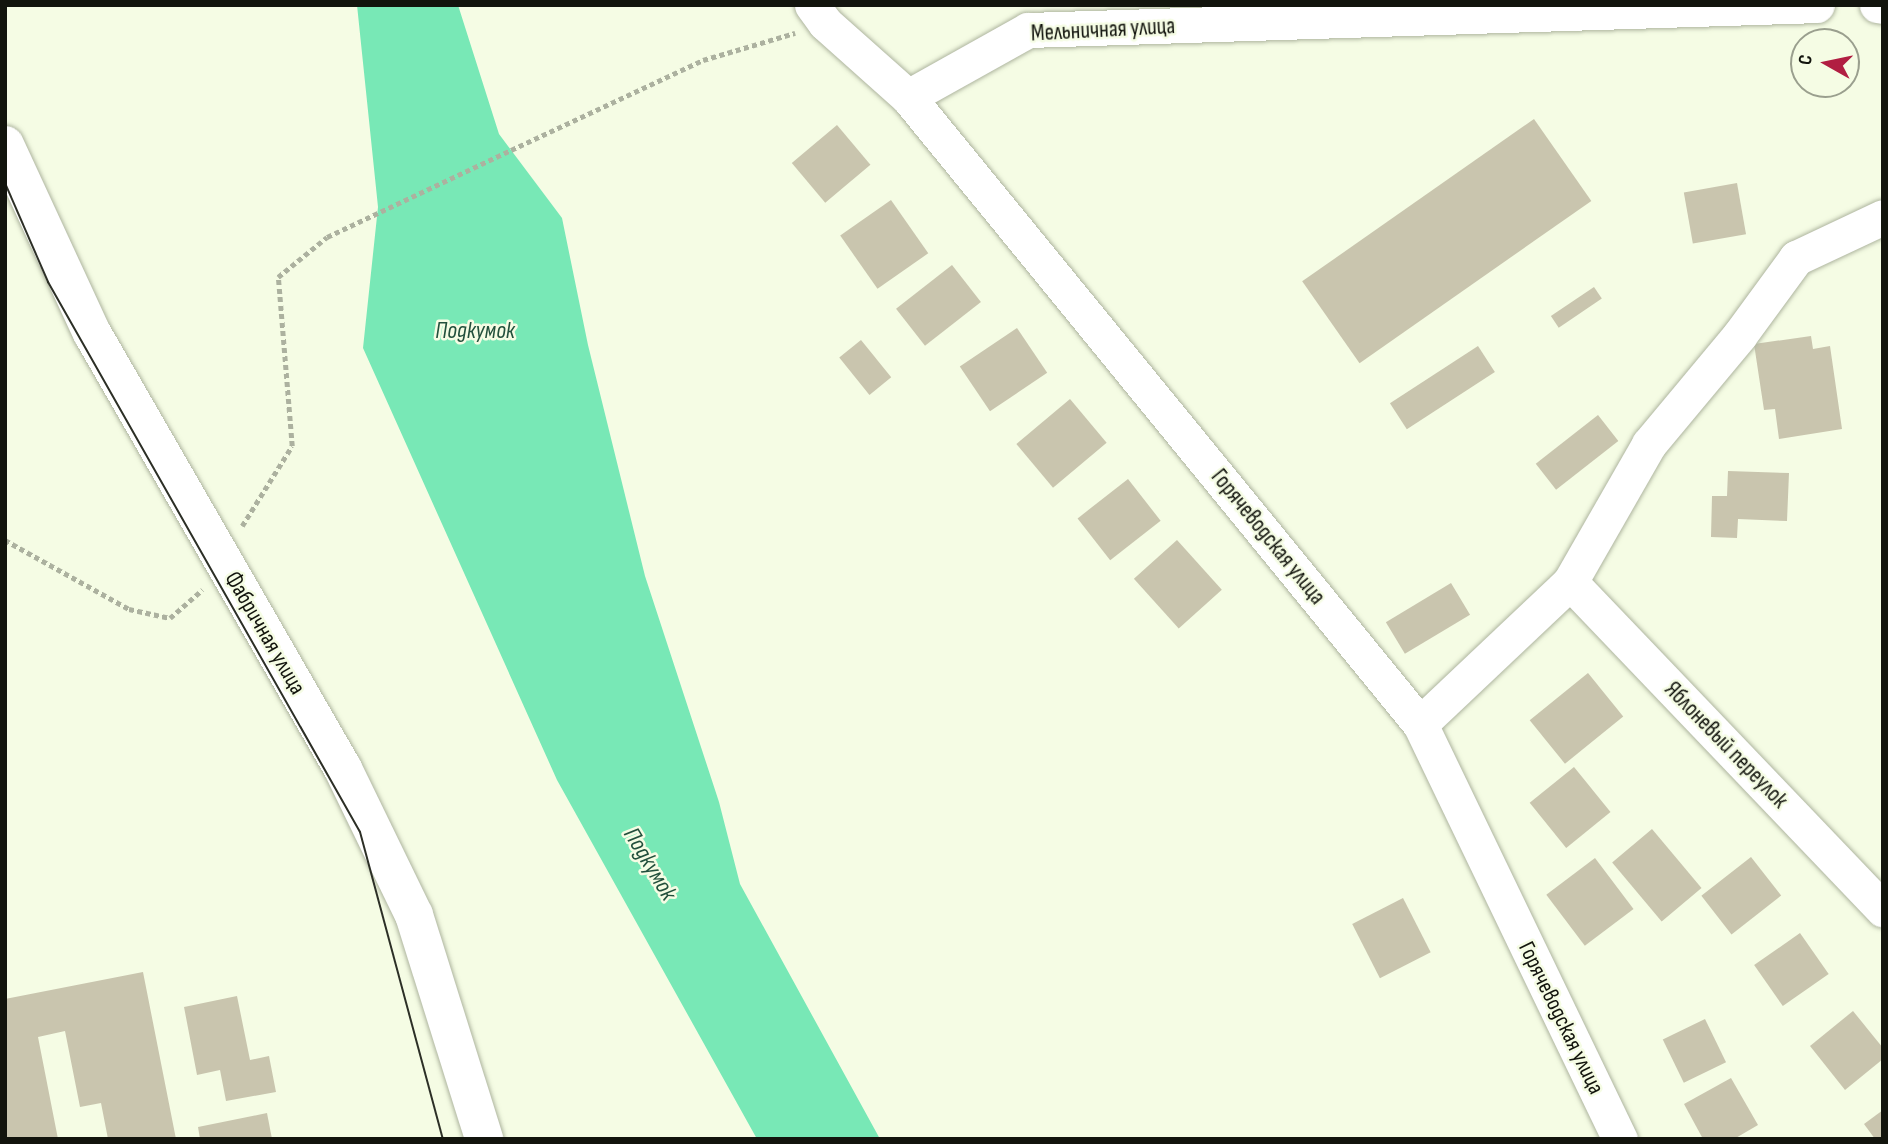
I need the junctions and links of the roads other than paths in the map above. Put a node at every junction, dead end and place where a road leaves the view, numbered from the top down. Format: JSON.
{"nodes":[{"id":1,"x":1817,"y":5,"type":"edge"},
{"id":2,"x":1877,"y":5,"type":"edge"},
{"id":3,"x":1883,"y":6,"type":"edge"},
{"id":4,"x":819,"y":14,"type":"edge"},
{"id":5,"x":908,"y":97,"type":"junction"},
{"id":6,"x":5,"y":145,"type":"edge"},
{"id":7,"x":1883,"y":217,"type":"edge"},
{"id":8,"x":1570,"y":582,"type":"junction"},
{"id":9,"x":1420,"y":724,"type":"junction"},
{"id":10,"x":1883,"y":909,"type":"edge"},
{"id":11,"x":484,"y":1139,"type":"edge"},
{"id":12,"x":1620,"y":1139,"type":"edge"}],
"edges":[{"from":1,"to":5,"type":"street","name":"Мельничная улица"},
{"from":2,"to":3,"type":"street"},
{"from":4,"to":5,"type":"street","name":"Горячеводская улица"},
{"from":5,"to":9,"type":"street","name":"Горячеводская улица"},
{"from":6,"to":11,"type":"main road","name":"Фабричная улица"},
{"from":7,"to":8,"type":"street"},
{"from":8,"to":9,"type":"street"},
{"from":8,"to":10,"type":"street","name":"Яблоневый переулок"},
{"from":9,"to":12,"type":"street","name":"Горячеводская улица"}]}
